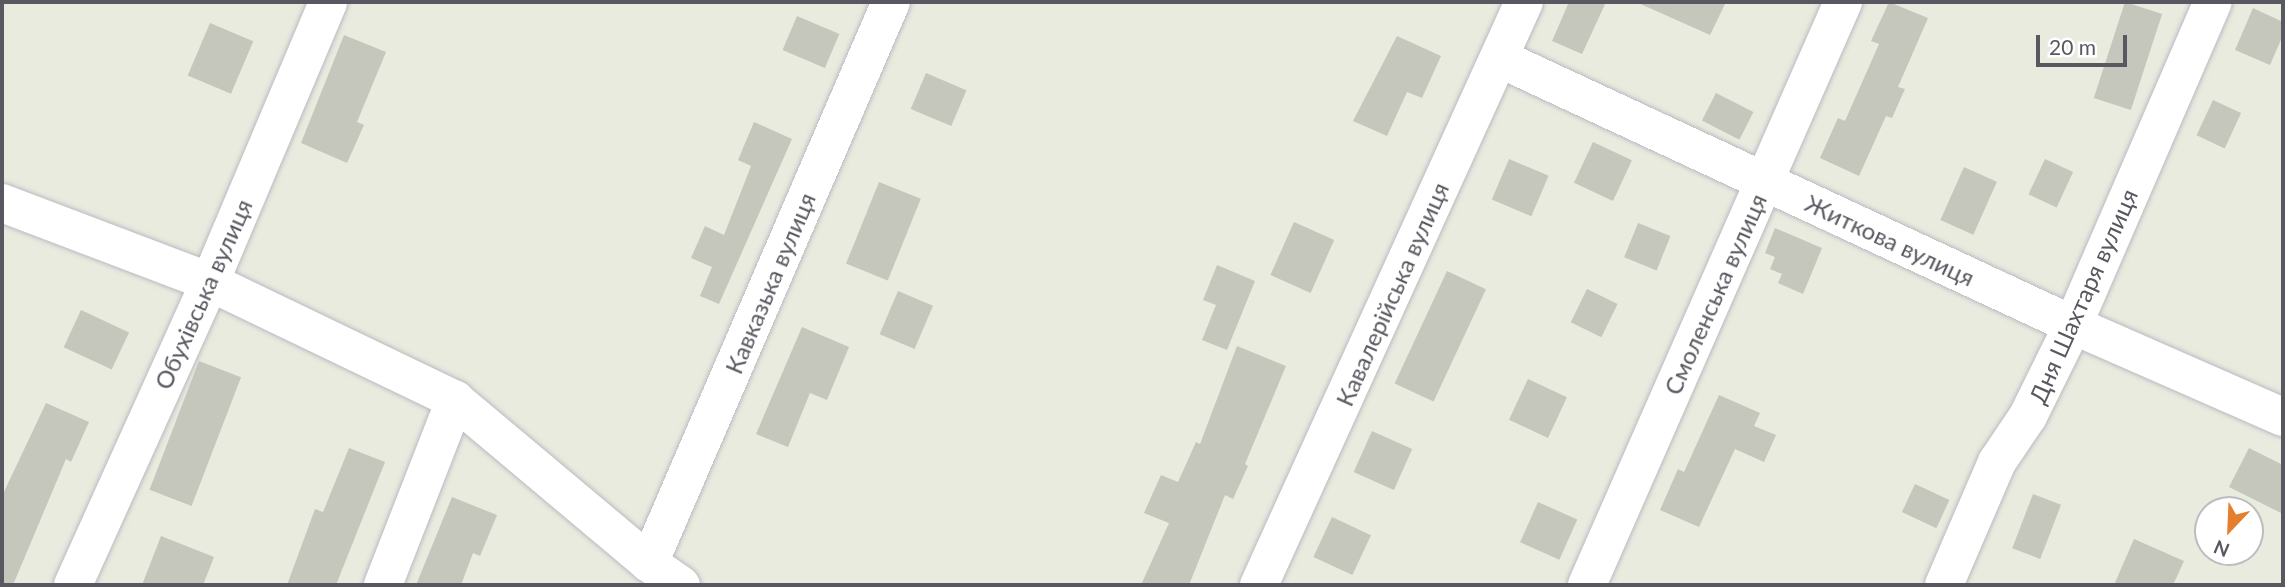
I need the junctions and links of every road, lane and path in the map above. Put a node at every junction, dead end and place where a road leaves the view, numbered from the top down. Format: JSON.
{"nodes":[{"id":1,"x":328,"y":2,"type":"edge"},
{"id":2,"x":891,"y":2,"type":"edge"},
{"id":3,"x":1524,"y":2,"type":"edge"},
{"id":4,"x":1843,"y":2,"type":"edge"},
{"id":5,"x":2213,"y":2,"type":"edge"},
{"id":6,"x":1499,"y":58,"type":"junction"},
{"id":7,"x":1764,"y":182,"type":"junction"},
{"id":8,"x":2,"y":203,"type":"edge"},
{"id":9,"x":210,"y":282,"type":"junction"},
{"id":10,"x":2073,"y":325,"type":"junction"},
{"id":11,"x":455,"y":400,"type":"junction"},
{"id":12,"x":2283,"y":417,"type":"edge"},
{"id":13,"x":649,"y":564,"type":"junction"},
{"id":14,"x":73,"y":585,"type":"edge"},
{"id":15,"x":383,"y":585,"type":"edge"},
{"id":16,"x":681,"y":585,"type":"edge"},
{"id":17,"x":1259,"y":585,"type":"edge"},
{"id":18,"x":1587,"y":585,"type":"edge"},
{"id":19,"x":1944,"y":585,"type":"edge"}],
"edges":[{"from":1,"to":9,"type":"street","name":"Обухівська вулиця"},
{"from":2,"to":13,"type":"street","name":"Кавказька вулиця"},
{"from":3,"to":6,"type":"street","name":"Кавалерійська вулиця"},
{"from":4,"to":7,"type":"street","name":"Смоленська вулиця"},
{"from":5,"to":10,"type":"street","name":"Дня Шахтаря вулиця"},
{"from":6,"to":7,"type":"street","name":"Житкова вулиця"},
{"from":6,"to":17,"type":"street","name":"Кавалерійська вулиця"},
{"from":7,"to":10,"type":"street","name":"Житкова вулиця"},
{"from":7,"to":18,"type":"street","name":"Смоленська вулиця"},
{"from":8,"to":9,"type":"street"},
{"from":9,"to":11,"type":"street"},
{"from":9,"to":14,"type":"street","name":"Обухівська вулиця"},
{"from":10,"to":12,"type":"street","name":"Житкова вулиця"},
{"from":10,"to":19,"type":"street","name":"Дня Шахтаря вулиця"},
{"from":11,"to":13,"type":"street"},
{"from":11,"to":15,"type":"street"},
{"from":13,"to":16,"type":"street"}]}
